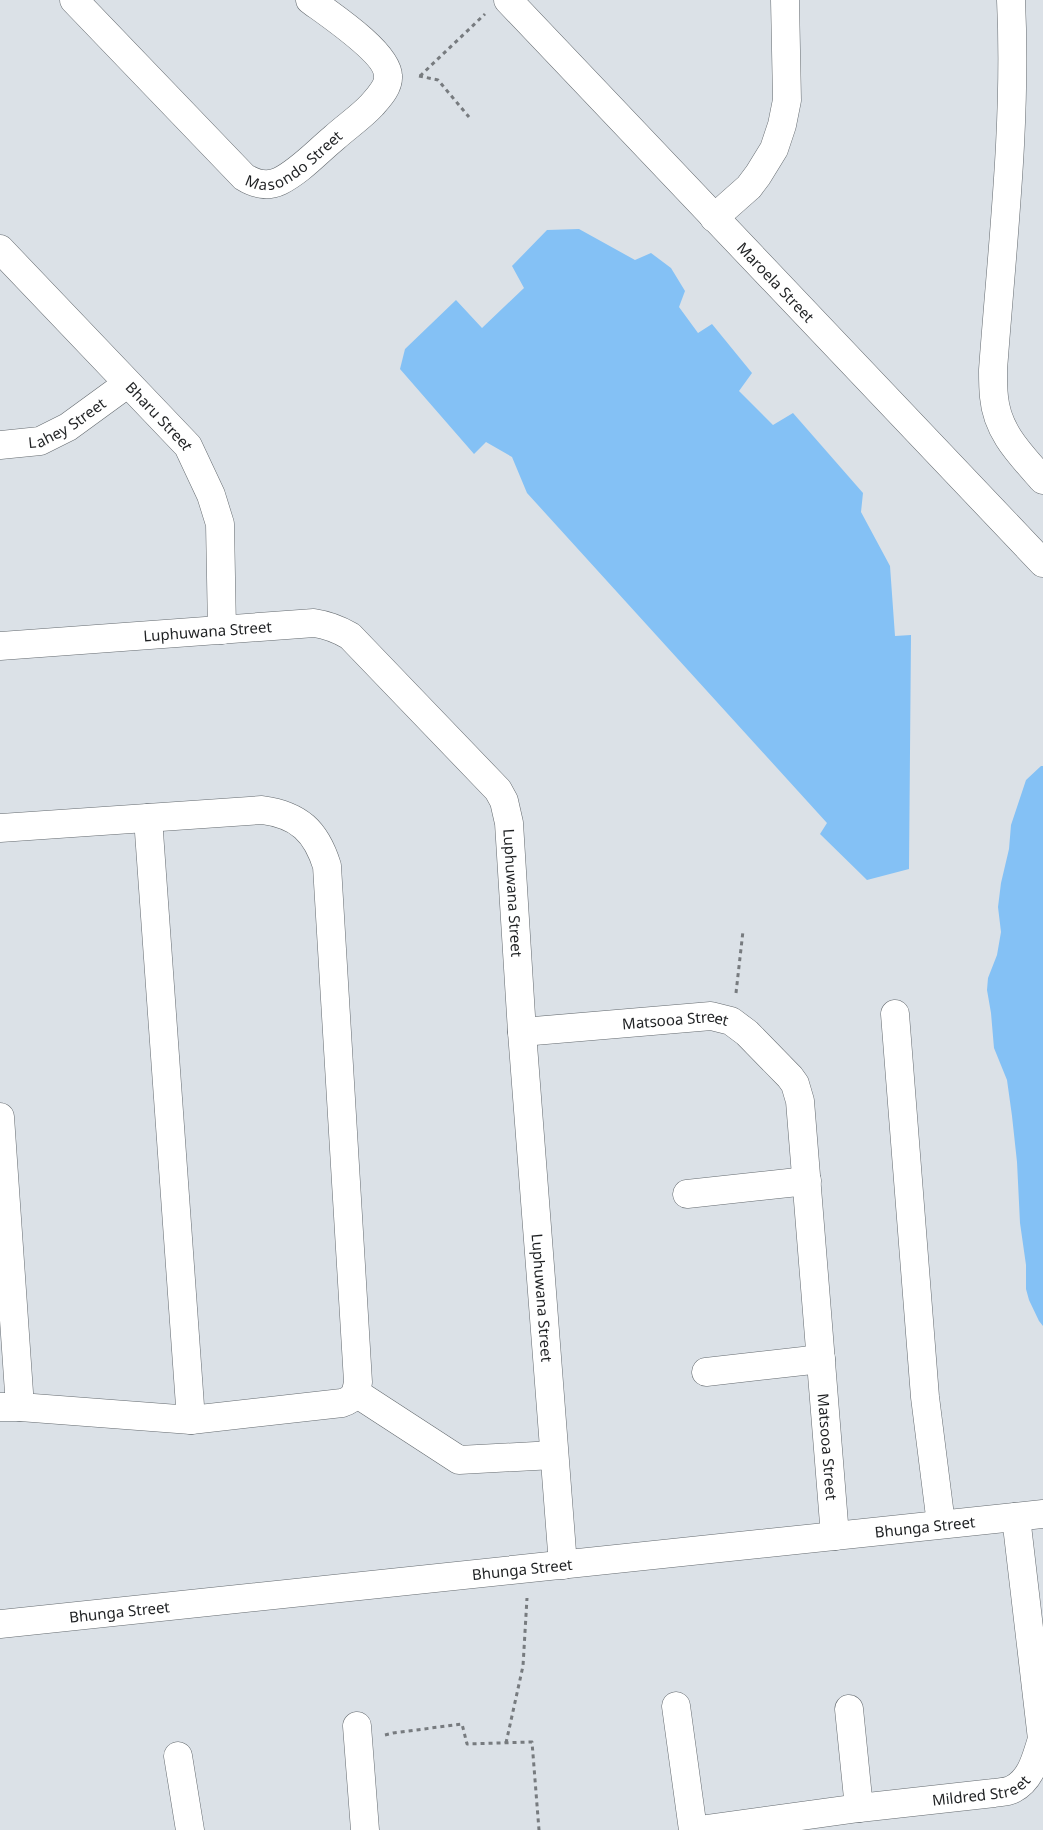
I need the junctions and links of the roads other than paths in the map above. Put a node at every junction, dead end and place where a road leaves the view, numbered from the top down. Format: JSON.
{"nodes":[{"id":1,"x":74,"y":0,"type":"edge"},
{"id":2,"x":310,"y":0,"type":"edge"},
{"id":3,"x":785,"y":0,"type":"edge"},
{"id":4,"x":1010,"y":0,"type":"edge"},
{"id":5,"x":498,"y":5,"type":"edge"},
{"id":6,"x":714,"y":218,"type":"junction"},
{"id":7,"x":0,"y":249,"type":"edge"},
{"id":8,"x":127,"y":384,"type":"junction"},
{"id":9,"x":0,"y":445,"type":"edge"},
{"id":10,"x":1043,"y":480,"type":"edge"},
{"id":11,"x":1043,"y":563,"type":"edge"},
{"id":12,"x":222,"y":630,"type":"junction"},
{"id":13,"x":0,"y":646,"type":"edge"},
{"id":14,"x":148,"y":818,"type":"junction"},
{"id":15,"x":0,"y":828,"type":"edge"},
{"id":16,"x":895,"y":1014,"type":"dead end"},
{"id":17,"x":522,"y":1032,"type":"junction"},
{"id":18,"x":0,"y":1116,"type":"edge"},
{"id":19,"x":807,"y":1181,"type":"junction"},
{"id":20,"x":686,"y":1194,"type":"dead end"},
{"id":21,"x":821,"y":1359,"type":"junction"},
{"id":22,"x":706,"y":1372,"type":"dead end"},
{"id":23,"x":356,"y":1393,"type":"junction"},
{"id":24,"x":10,"y":1407,"type":"edge"},
{"id":25,"x":191,"y":1420,"type":"junction"},
{"id":26,"x":554,"y":1455,"type":"junction"},
{"id":27,"x":1043,"y":1514,"type":"edge"},
{"id":28,"x":1016,"y":1517,"type":"junction"},
{"id":29,"x":941,"y":1524,"type":"junction"},
{"id":30,"x":835,"y":1536,"type":"junction"},
{"id":31,"x":563,"y":1565,"type":"junction"},
{"id":32,"x":0,"y":1624,"type":"edge"},
{"id":33,"x":676,"y":1706,"type":"dead end"},
{"id":34,"x":848,"y":1709,"type":"dead end"},
{"id":35,"x":358,"y":1736,"type":"road end"},
{"id":36,"x":178,"y":1756,"type":"dead end"},
{"id":37,"x":859,"y":1808,"type":"junction"},
{"id":38,"x":190,"y":1830,"type":"edge"},
{"id":39,"x":365,"y":1830,"type":"edge"},
{"id":40,"x":693,"y":1830,"type":"edge"},
{"id":41,"x":699,"y":1830,"type":"edge"}],
"edges":[{"from":1,"to":2,"type":"street","name":"Masondo Street"},
{"from":3,"to":6,"type":"street"},
{"from":4,"to":10,"type":"street"},
{"from":5,"to":6,"type":"street","name":"Maroela Street"},
{"from":6,"to":11,"type":"street","name":"Maroela Street"},
{"from":7,"to":8,"type":"street","name":"Bharu Street"},
{"from":8,"to":9,"type":"street","name":"Lahey Street"},
{"from":8,"to":12,"type":"street","name":"Bharu Street"},
{"from":12,"to":13,"type":"street","name":"Luphuwana Street"},
{"from":12,"to":17,"type":"street","name":"Luphuwana Street"},
{"from":14,"to":15,"type":"street"},
{"from":14,"to":23,"type":"street"},
{"from":14,"to":25,"type":"street"},
{"from":16,"to":29,"type":"street"},
{"from":17,"to":19,"type":"street","name":"Matsooa Street"},
{"from":17,"to":26,"type":"street","name":"Luphuwana Street"},
{"from":18,"to":24,"type":"street"},
{"from":19,"to":20,"type":"street"},
{"from":19,"to":21,"type":"street","name":"Matsooa Street"},
{"from":21,"to":22,"type":"street"},
{"from":21,"to":30,"type":"street","name":"Matsooa Street"},
{"from":23,"to":25,"type":"street"},
{"from":23,"to":26,"type":"street"},
{"from":24,"to":25,"type":"street"},
{"from":26,"to":31,"type":"street","name":"Luphuwana Street"},
{"from":27,"to":28,"type":"street","name":"Bhunga Street"},
{"from":28,"to":29,"type":"street","name":"Bhunga Street"},
{"from":28,"to":37,"type":"street","name":"Mildred Street"},
{"from":29,"to":30,"type":"street","name":"Bhunga Street"},
{"from":30,"to":31,"type":"street","name":"Bhunga Street"},
{"from":31,"to":32,"type":"street","name":"Bhunga Street"},
{"from":33,"to":40,"type":"street"},
{"from":34,"to":37,"type":"street"},
{"from":35,"to":39,"type":"street"},
{"from":36,"to":38,"type":"street"},
{"from":37,"to":41,"type":"street","name":"Mildred Street"}]}
